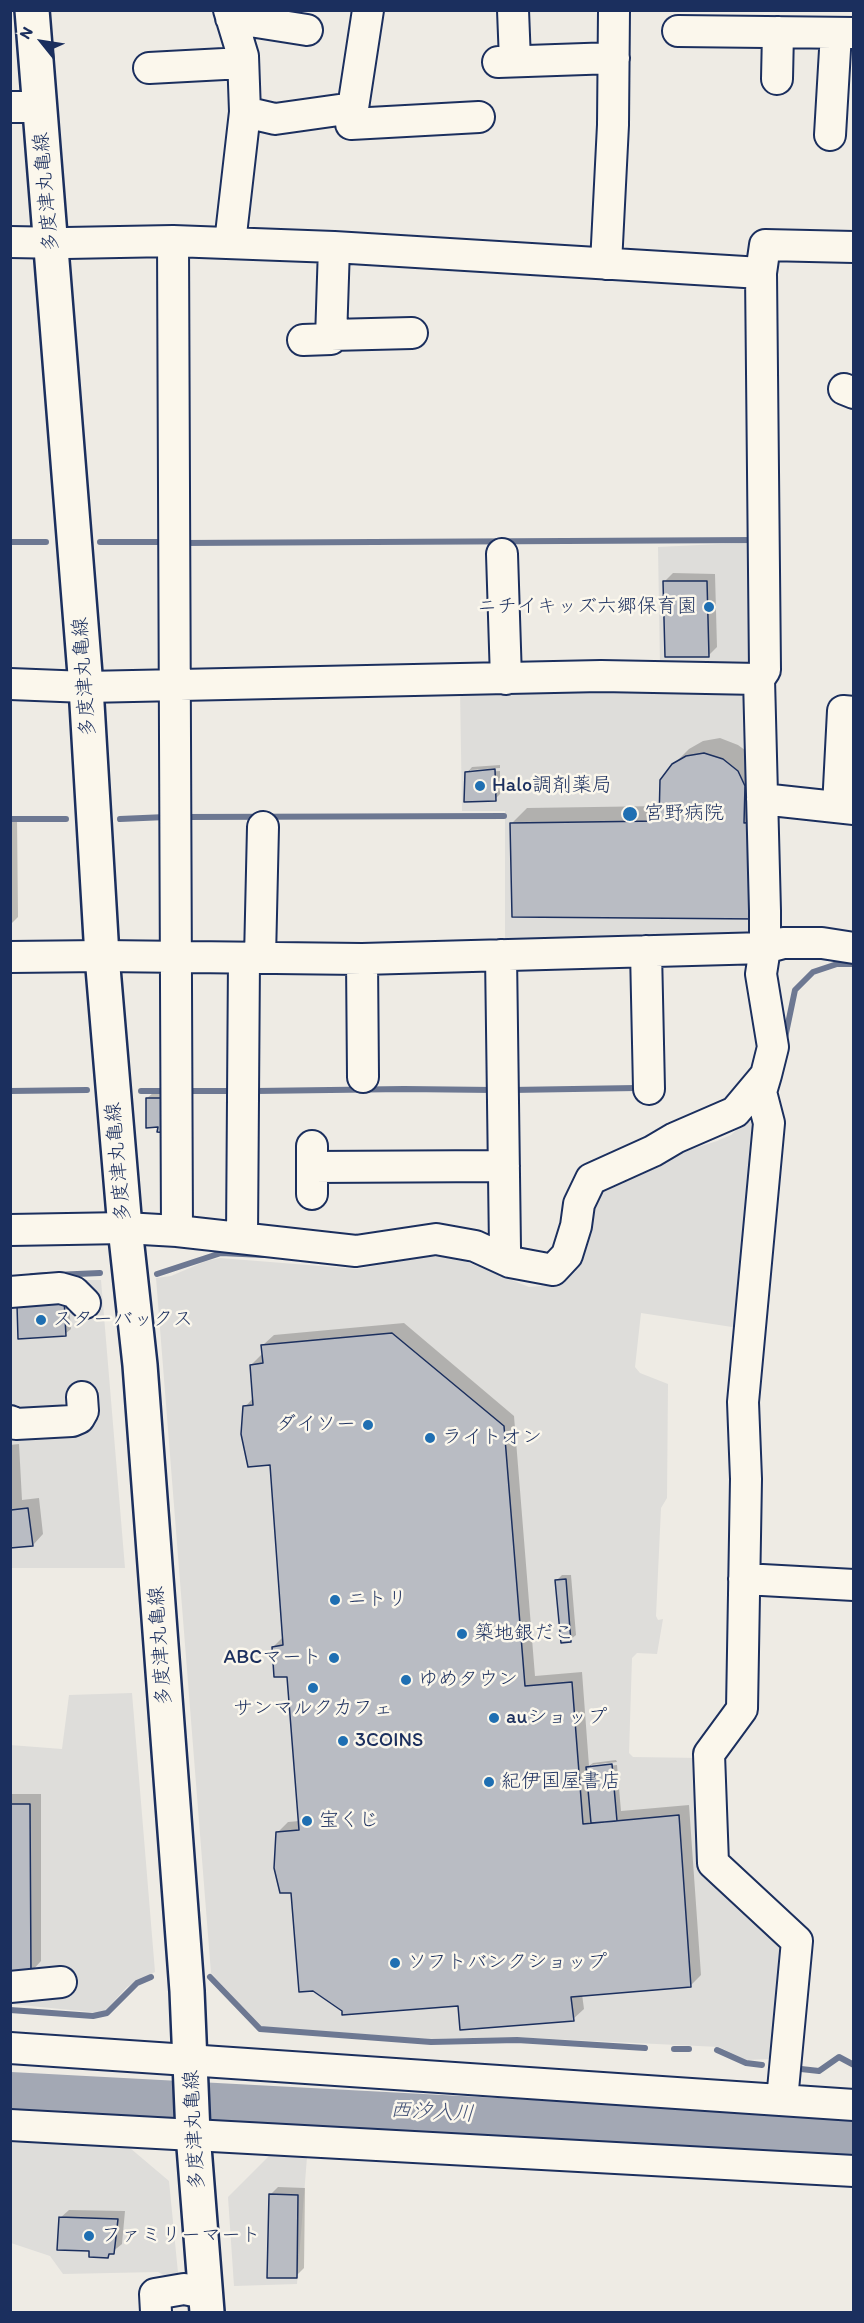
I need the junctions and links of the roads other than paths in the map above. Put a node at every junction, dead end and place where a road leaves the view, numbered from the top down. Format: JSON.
{"nodes":[{"id":1,"x":32,"y":10,"type":"edge"},
{"id":2,"x":368,"y":10,"type":"edge"},
{"id":3,"x":513,"y":10,"type":"edge"},
{"id":4,"x":614,"y":10,"type":"edge"},
{"id":5,"x":230,"y":14,"type":"edge"},
{"id":6,"x":307,"y":30,"type":"dead end"},
{"id":7,"x":678,"y":31,"type":"dead end"},
{"id":8,"x":778,"y":32,"type":"junction"},
{"id":9,"x":845,"y":33,"type":"edge"},
{"id":10,"x":614,"y":58,"type":"junction"},
{"id":11,"x":243,"y":63,"type":"junction"},
{"id":12,"x":149,"y":68,"type":"dead end"},
{"id":13,"x":777,"y":79,"type":"dead end"},
{"id":14,"x":25,"y":107,"type":"edge"},
{"id":15,"x":353,"y":108,"type":"junction"},
{"id":16,"x":245,"y":112,"type":"junction"},
{"id":17,"x":479,"y":117,"type":"dead end"},
{"id":18,"x":830,"y":135,"type":"dead end"},
{"id":19,"x":173,"y":241,"type":"junction"},
{"id":20,"x":10,"y":242,"type":"edge"},
{"id":21,"x":51,"y":242,"type":"junction"},
{"id":22,"x":230,"y":243,"type":"junction"},
{"id":23,"x":334,"y":246,"type":"junction"},
{"id":24,"x":854,"y":247,"type":"edge"},
{"id":25,"x":606,"y":264,"type":"junction"},
{"id":26,"x":761,"y":273,"type":"junction"},
{"id":27,"x":412,"y":333,"type":"dead end"},
{"id":28,"x":502,"y":554,"type":"dead end"},
{"id":29,"x":506,"y":679,"type":"junction"},
{"id":30,"x":759,"y":679,"type":"junction"},
{"id":31,"x":10,"y":684,"type":"edge"},
{"id":32,"x":175,"y":685,"type":"junction"},
{"id":33,"x":86,"y":687,"type":"junction"},
{"id":34,"x":854,"y":711,"type":"edge"},
{"id":35,"x":762,"y":799,"type":"junction"},
{"id":36,"x":846,"y":808,"type":"edge"},
{"id":37,"x":263,"y":827,"type":"dead end"},
{"id":38,"x":765,"y":948,"type":"junction"},
{"id":39,"x":854,"y":948,"type":"edge"},
{"id":40,"x":646,"y":951,"type":"junction"},
{"id":41,"x":501,"y":955,"type":"junction"},
{"id":42,"x":102,"y":956,"type":"junction"},
{"id":43,"x":10,"y":957,"type":"edge"},
{"id":44,"x":176,"y":957,"type":"junction"},
{"id":45,"x":252,"y":958,"type":"junction"},
{"id":46,"x":362,"y":959,"type":"junction"},
{"id":47,"x":363,"y":1077,"type":"dead end"},
{"id":48,"x":763,"y":1084,"type":"junction"},
{"id":49,"x":648,"y":1089,"type":"dead end"},
{"id":50,"x":504,"y":1166,"type":"junction"},
{"id":51,"x":312,"y":1169,"type":"dead end"},
{"id":52,"x":125,"y":1228,"type":"junction"},
{"id":53,"x":10,"y":1230,"type":"edge"},
{"id":54,"x":177,"y":1231,"type":"junction"},
{"id":55,"x":242,"y":1238,"type":"junction"},
{"id":56,"x":505,"y":1248,"type":"dead end"},
{"id":57,"x":10,"y":1292,"type":"edge"},
{"id":58,"x":85,"y":1303,"type":"dead end"},
{"id":59,"x":82,"y":1397,"type":"dead end"},
{"id":60,"x":10,"y":1421,"type":"edge"},
{"id":61,"x":744,"y":1579,"type":"junction"},
{"id":62,"x":854,"y":1585,"type":"edge"},
{"id":63,"x":61,"y":1982,"type":"dead end"},
{"id":64,"x":10,"y":1987,"type":"edge"},
{"id":65,"x":10,"y":2048,"type":"edge"},
{"id":66,"x":191,"y":2069,"type":"junction"},
{"id":67,"x":782,"y":2100,"type":"junction"},
{"id":68,"x":854,"y":2105,"type":"edge"},
{"id":69,"x":193,"y":2124,"type":"junction"},
{"id":70,"x":10,"y":2125,"type":"edge"},
{"id":71,"x":854,"y":2170,"type":"edge"},
{"id":72,"x":206,"y":2303,"type":"edge"},
{"id":73,"x":156,"y":2313,"type":"edge"}],
"edges":[{"from":1,"to":14,"type":"main road","name":"多度津丸亀線"},
{"from":2,"to":15,"type":"street"},
{"from":3,"to":10,"type":"street"},
{"from":4,"to":10,"type":"street"},
{"from":5,"to":6,"type":"street"},
{"from":5,"to":11,"type":"street"},
{"from":7,"to":8,"type":"street"},
{"from":8,"to":9,"type":"street"},
{"from":8,"to":13,"type":"street"},
{"from":9,"to":18,"type":"street"},
{"from":10,"to":25,"type":"street"},
{"from":11,"to":12,"type":"street"},
{"from":11,"to":16,"type":"street"},
{"from":14,"to":21,"type":"main road","name":"多度津丸亀線"},
{"from":15,"to":16,"type":"street"},
{"from":15,"to":17,"type":"street"},
{"from":16,"to":22,"type":"street"},
{"from":19,"to":21,"type":"street"},
{"from":19,"to":22,"type":"street"},
{"from":19,"to":32,"type":"street"},
{"from":20,"to":21,"type":"street"},
{"from":21,"to":33,"type":"main road","name":"多度津丸亀線"},
{"from":22,"to":23,"type":"street"},
{"from":23,"to":25,"type":"street"},
{"from":23,"to":27,"type":"street"},
{"from":24,"to":26,"type":"street"},
{"from":25,"to":26,"type":"street"},
{"from":26,"to":30,"type":"street"},
{"from":28,"to":29,"type":"street"},
{"from":29,"to":30,"type":"street"},
{"from":29,"to":32,"type":"street"},
{"from":30,"to":35,"type":"street"},
{"from":31,"to":33,"type":"street"},
{"from":32,"to":33,"type":"street"},
{"from":32,"to":44,"type":"street"},
{"from":33,"to":42,"type":"main road","name":"多度津丸亀線"},
{"from":34,"to":36,"type":"street"},
{"from":35,"to":36,"type":"street"},
{"from":35,"to":38,"type":"street"},
{"from":37,"to":45,"type":"street"},
{"from":38,"to":39,"type":"street"},
{"from":38,"to":40,"type":"street"},
{"from":38,"to":48,"type":"street"},
{"from":40,"to":41,"type":"street"},
{"from":40,"to":49,"type":"street"},
{"from":41,"to":46,"type":"street"},
{"from":41,"to":50,"type":"street"},
{"from":42,"to":43,"type":"street"},
{"from":42,"to":44,"type":"street"},
{"from":42,"to":52,"type":"main road","name":"多度津丸亀線"},
{"from":44,"to":45,"type":"street"},
{"from":44,"to":54,"type":"street"},
{"from":45,"to":46,"type":"street"},
{"from":45,"to":55,"type":"street"},
{"from":46,"to":47,"type":"street"},
{"from":48,"to":55,"type":"street"},
{"from":48,"to":61,"type":"street"},
{"from":50,"to":51,"type":"street"},
{"from":50,"to":56,"type":"street"},
{"from":52,"to":53,"type":"street"},
{"from":52,"to":54,"type":"street"},
{"from":52,"to":66,"type":"main road","name":"多度津丸亀線"},
{"from":54,"to":55,"type":"street"},
{"from":57,"to":58,"type":"street"},
{"from":59,"to":60,"type":"street"},
{"from":61,"to":62,"type":"street"},
{"from":61,"to":67,"type":"street"},
{"from":63,"to":64,"type":"street"},
{"from":65,"to":66,"type":"street"},
{"from":66,"to":67,"type":"street"},
{"from":66,"to":69,"type":"main road","name":"多度津丸亀線"},
{"from":67,"to":68,"type":"street"},
{"from":69,"to":70,"type":"street"},
{"from":69,"to":71,"type":"street"},
{"from":69,"to":72,"type":"main road","name":"多度津丸亀線"},
{"from":72,"to":73,"type":"street"}]}
